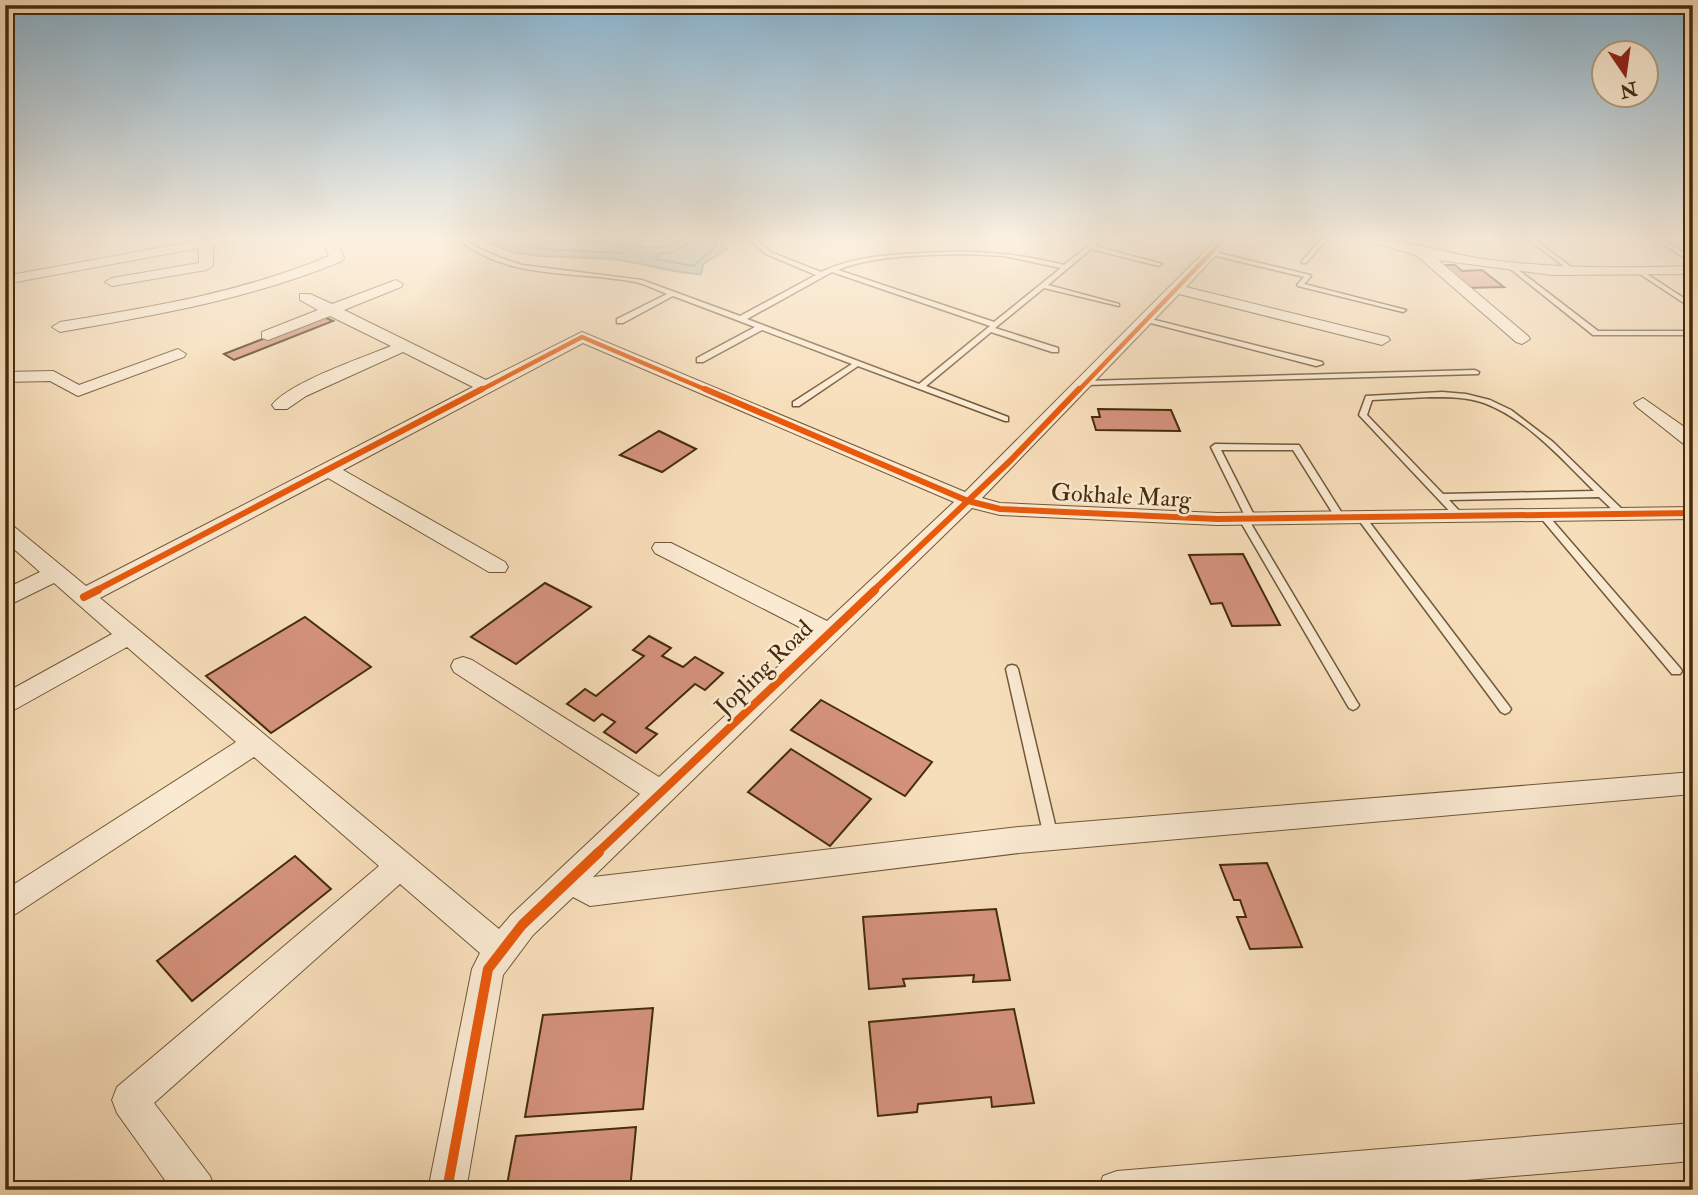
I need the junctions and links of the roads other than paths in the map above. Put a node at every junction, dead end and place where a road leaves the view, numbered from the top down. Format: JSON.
{"nodes":[{"id":1,"x":209,"y":293,"type":"edge"},
{"id":2,"x":375,"y":293,"type":"edge"},
{"id":3,"x":673,"y":293,"type":"joint"},
{"id":4,"x":790,"y":293,"type":"edge"},
{"id":5,"x":897,"y":293,"type":"edge"},
{"id":6,"x":1035,"y":293,"type":"edge"},
{"id":7,"x":1069,"y":293,"type":"edge"},
{"id":8,"x":1172,"y":293,"type":"edge"},
{"id":9,"x":1191,"y":293,"type":"edge"},
{"id":10,"x":1332,"y":293,"type":"edge"},
{"id":11,"x":1468,"y":293,"type":"edge"},
{"id":12,"x":1544,"y":293,"type":"edge"},
{"id":13,"x":1672,"y":293,"type":"edge"},
{"id":14,"x":305,"y":297,"type":"dead end"},
{"id":15,"x":1116,"y":305,"type":"dead end"},
{"id":16,"x":1693,"y":307,"type":"edge"},
{"id":17,"x":1403,"y":310,"type":"dead end"},
{"id":18,"x":332,"y":311,"type":"junction"},
{"id":19,"x":741,"y":319,"type":"junction"},
{"id":20,"x":1146,"y":319,"type":"junction"},
{"id":21,"x":620,"y":321,"type":"dead end"},
{"id":22,"x":60,"y":327,"type":"dead end"},
{"id":23,"x":761,"y":327,"type":"junction"},
{"id":24,"x":993,"y":327,"type":"junction"},
{"id":25,"x":1693,"y":333,"type":"edge"},
{"id":26,"x":268,"y":335,"type":"dead end"},
{"id":27,"x":1522,"y":339,"type":"dead end"},
{"id":28,"x":1382,"y":340,"type":"dead end"},
{"id":29,"x":404,"y":346,"type":"junction"},
{"id":30,"x":1055,"y":350,"type":"dead end"},
{"id":31,"x":178,"y":354,"type":"dead end"},
{"id":32,"x":700,"y":360,"type":"dead end"},
{"id":33,"x":858,"y":363,"type":"junction"},
{"id":34,"x":1319,"y":364,"type":"dead end"},
{"id":35,"x":1475,"y":372,"type":"dead end"},
{"id":36,"x":5,"y":377,"type":"edge"},
{"id":37,"x":1085,"y":383,"type":"junction"},
{"id":38,"x":486,"y":387,"type":"junction"},
{"id":39,"x":920,"y":387,"type":"junction"},
{"id":40,"x":1643,"y":403,"type":"dead end"},
{"id":41,"x":796,"y":404,"type":"dead end"},
{"id":42,"x":281,"y":405,"type":"dead end"},
{"id":43,"x":1005,"y":419,"type":"dead end"},
{"id":44,"x":1693,"y":442,"type":"edge"},
{"id":45,"x":329,"y":470,"type":"junction"},
{"id":46,"x":1601,"y":494,"type":"junction"},
{"id":47,"x":1442,"y":497,"type":"junction"},
{"id":48,"x":968,"y":501,"type":"junction"},
{"id":49,"x":1693,"y":513,"type":"edge"},
{"id":50,"x":1622,"y":514,"type":"junction"},
{"id":51,"x":1543,"y":515,"type":"junction"},
{"id":52,"x":1361,"y":517,"type":"junction"},
{"id":53,"x":1460,"y":517,"type":"junction"},
{"id":54,"x":1340,"y":518,"type":"junction"},
{"id":55,"x":1248,"y":519,"type":"junction"},
{"id":56,"x":6,"y":532,"type":"edge"},
{"id":57,"x":663,"y":548,"type":"dead end"},
{"id":58,"x":497,"y":567,"type":"dead end"},
{"id":59,"x":56,"y":573,"type":"junction"},
{"id":60,"x":85,"y":597,"type":"junction"},
{"id":61,"x":5,"y":599,"type":"edge"},
{"id":62,"x":830,"y":632,"type":"junction"},
{"id":63,"x":129,"y":635,"type":"junction"},
{"id":64,"x":463,"y":666,"type":"dead end"},
{"id":65,"x":1012,"y":669,"type":"dead end"},
{"id":66,"x":1676,"y":671,"type":"dead end"},
{"id":67,"x":5,"y":705,"type":"edge"},
{"id":68,"x":1353,"y":705,"type":"dead end"},
{"id":69,"x":1505,"y":709,"type":"dead end"},
{"id":70,"x":255,"y":743,"type":"junction"},
{"id":71,"x":1693,"y":783,"type":"edge"},
{"id":72,"x":661,"y":793,"type":"junction"},
{"id":73,"x":1051,"y":837,"type":"junction"},
{"id":74,"x":400,"y":866,"type":"junction"},
{"id":75,"x":571,"y":878,"type":"junction"},
{"id":76,"x":5,"y":907,"type":"edge"},
{"id":77,"x":501,"y":951,"type":"junction"},
{"id":78,"x":1693,"y":1142,"type":"edge"},
{"id":79,"x":196,"y":1189,"type":"edge"},
{"id":80,"x":447,"y":1190,"type":"edge"},
{"id":81,"x":1117,"y":1190,"type":"edge"}],
"edges":[{"from":1,"to":22,"type":"street"},
{"from":2,"to":18,"type":"street"},
{"from":3,"to":19,"type":"lane"},
{"from":3,"to":21,"type":"lane"},
{"from":4,"to":19,"type":"lane"},
{"from":5,"to":24,"type":"lane"},
{"from":6,"to":24,"type":"lane"},
{"from":7,"to":15,"type":"lane"},
{"from":8,"to":20,"type":"street","name":"Jopling Road"},
{"from":9,"to":28,"type":"street"},
{"from":10,"to":17,"type":"lane"},
{"from":11,"to":27,"type":"street"},
{"from":12,"to":25,"type":"lane"},
{"from":13,"to":16,"type":"lane"},
{"from":14,"to":18,"type":"street"},
{"from":18,"to":26,"type":"street"},
{"from":18,"to":29,"type":"street"},
{"from":19,"to":23,"type":"lane"},
{"from":20,"to":34,"type":"lane"},
{"from":20,"to":37,"type":"street","name":"Jopling Road"},
{"from":23,"to":32,"type":"lane"},
{"from":23,"to":33,"type":"lane"},
{"from":24,"to":30,"type":"lane"},
{"from":24,"to":39,"type":"lane"},
{"from":29,"to":38,"type":"street"},
{"from":29,"to":42,"type":"street"},
{"from":31,"to":36,"type":"street"},
{"from":33,"to":39,"type":"lane"},
{"from":33,"to":41,"type":"lane"},
{"from":35,"to":37,"type":"lane"},
{"from":37,"to":48,"type":"street","name":"Jopling Road"},
{"from":38,"to":45,"type":"street"},
{"from":38,"to":48,"type":"street","name":"Gokhale Marg"},
{"from":39,"to":43,"type":"lane"},
{"from":40,"to":44,"type":"street"},
{"from":45,"to":58,"type":"street"},
{"from":45,"to":60,"type":"street"},
{"from":46,"to":47,"type":"lane"},
{"from":46,"to":47,"type":"lane"},
{"from":46,"to":50,"type":"lane"},
{"from":47,"to":53,"type":"lane"},
{"from":48,"to":55,"type":"street","name":"Gokhale Marg"},
{"from":48,"to":62,"type":"street","name":"Jopling Road"},
{"from":49,"to":50,"type":"street","name":"Gokhale Marg"},
{"from":50,"to":51,"type":"street","name":"Gokhale Marg"},
{"from":51,"to":53,"type":"street","name":"Gokhale Marg"},
{"from":51,"to":66,"type":"lane"},
{"from":52,"to":53,"type":"street","name":"Gokhale Marg"},
{"from":52,"to":54,"type":"street","name":"Gokhale Marg"},
{"from":52,"to":69,"type":"lane"},
{"from":54,"to":55,"type":"street","name":"Gokhale Marg"},
{"from":54,"to":55,"type":"lane"},
{"from":55,"to":68,"type":"lane"},
{"from":56,"to":59,"type":"street"},
{"from":57,"to":62,"type":"street"},
{"from":59,"to":60,"type":"street"},
{"from":59,"to":61,"type":"street"},
{"from":60,"to":63,"type":"street"},
{"from":62,"to":72,"type":"street","name":"Jopling Road"},
{"from":63,"to":67,"type":"street"},
{"from":63,"to":70,"type":"street"},
{"from":64,"to":72,"type":"street"},
{"from":65,"to":73,"type":"lane"},
{"from":70,"to":74,"type":"street"},
{"from":70,"to":76,"type":"street"},
{"from":71,"to":73,"type":"street"},
{"from":72,"to":75,"type":"street","name":"Jopling Road"},
{"from":73,"to":75,"type":"street"},
{"from":74,"to":77,"type":"street"},
{"from":74,"to":79,"type":"street"},
{"from":75,"to":77,"type":"street","name":"Jopling Road"},
{"from":77,"to":80,"type":"street","name":"Jopling Road"},
{"from":78,"to":81,"type":"street"}]}
